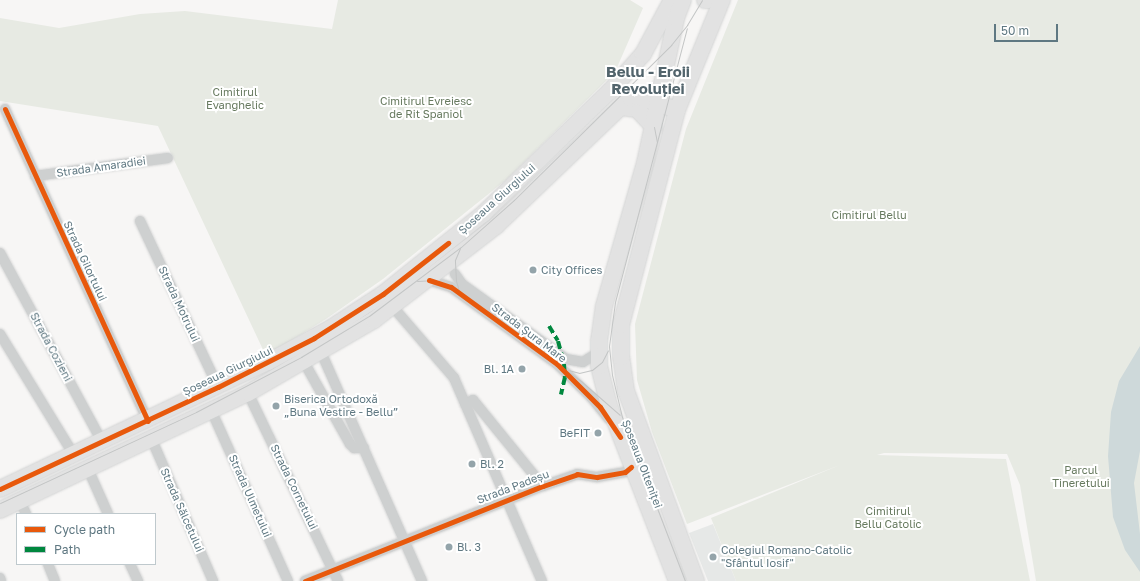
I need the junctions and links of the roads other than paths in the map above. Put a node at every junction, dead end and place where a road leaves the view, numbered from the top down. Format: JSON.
{"nodes":[{"id":1,"x":672,"y":0,"type":"edge"},
{"id":2,"x":683,"y":0,"type":"edge"},
{"id":3,"x":705,"y":0,"type":"edge"},
{"id":4,"x":709,"y":0,"type":"edge"},
{"id":5,"x":722,"y":0,"type":"edge"},
{"id":6,"x":660,"y":104,"type":"junction"},
{"id":7,"x":621,"y":107,"type":"junction"},
{"id":8,"x":5,"y":110,"type":"dead end"},
{"id":9,"x":677,"y":110,"type":"junction"},
{"id":10,"x":654,"y":127,"type":"junction"},
{"id":11,"x":168,"y":158,"type":"dead end"},
{"id":12,"x":35,"y":176,"type":"junction"},
{"id":13,"x":140,"y":221,"type":"dead end"},
{"id":14,"x":0,"y":253,"type":"edge"},
{"id":15,"x":455,"y":267,"type":"junction"},
{"id":16,"x":429,"y":280,"type":"junction"},
{"id":17,"x":460,"y":294,"type":"junction"},
{"id":18,"x":393,"y":307,"type":"junction"},
{"id":19,"x":0,"y":334,"type":"edge"},
{"id":20,"x":321,"y":352,"type":"junction"},
{"id":21,"x":599,"y":352,"type":"junction"},
{"id":22,"x":304,"y":362,"type":"junction"},
{"id":23,"x":218,"y":387,"type":"junction"},
{"id":24,"x":248,"y":393,"type":"junction"},
{"id":25,"x":465,"y":404,"type":"junction"},
{"id":26,"x":212,"y":412,"type":"junction"},
{"id":27,"x":148,"y":421,"type":"junction"},
{"id":28,"x":620,"y":437,"type":"junction"},
{"id":29,"x":152,"y":440,"type":"junction"},
{"id":30,"x":102,"y":442,"type":"junction"},
{"id":31,"x":364,"y":448,"type":"junction"},
{"id":32,"x":74,"y":456,"type":"junction"},
{"id":33,"x":632,"y":467,"type":"junction"},
{"id":34,"x":88,"y":469,"type":"junction"},
{"id":35,"x":543,"y":486,"type":"junction"},
{"id":36,"x":0,"y":489,"type":"edge"},
{"id":37,"x":508,"y":499,"type":"junction"},
{"id":38,"x":23,"y":507,"type":"edge"},
{"id":39,"x":0,"y":510,"type":"edge"},
{"id":40,"x":108,"y":513,"type":"edge"},
{"id":41,"x":404,"y":540,"type":"junction"},
{"id":42,"x":48,"y":565,"type":"edge"},
{"id":43,"x":130,"y":565,"type":"edge"},
{"id":44,"x":332,"y":569,"type":"junction"},
{"id":45,"x":55,"y":581,"type":"edge"},
{"id":46,"x":138,"y":581,"type":"edge"},
{"id":47,"x":213,"y":581,"type":"edge"},
{"id":48,"x":288,"y":581,"type":"edge"},
{"id":49,"x":305,"y":581,"type":"edge"},
{"id":50,"x":338,"y":581,"type":"edge"},
{"id":51,"x":422,"y":581,"type":"edge"},
{"id":52,"x":542,"y":581,"type":"edge"},
{"id":53,"x":677,"y":581,"type":"edge"},
{"id":54,"x":696,"y":581,"type":"edge"}],
"edges":[{"from":1,"to":23,"type":"main road","name":"Șoseaua Giurgiului"},
{"from":2,"to":6,"type":"main road","name":"Șoseaua Olteniței"},
{"from":3,"to":4,"type":"main road"},
{"from":5,"to":9,"type":"main road","name":"Șoseaua Olteniței"},
{"from":6,"to":7,"type":"main road","name":"Șoseaua Giurgiului"},
{"from":6,"to":9,"type":"main road","name":"Șoseaua Giurgiului"},
{"from":6,"to":10,"type":"main road","name":"Șoseaua Olteniței"},
{"from":7,"to":10,"type":"main road"},
{"from":7,"to":15,"type":"main road","name":"Șoseaua Giurgiului"},
{"from":8,"to":12,"type":"street","name":"Strada Gilortului"},
{"from":9,"to":54,"type":"main road","name":"Șoseaua Olteniței"},
{"from":10,"to":21,"type":"main road","name":"Șoseaua Olteniței"},
{"from":11,"to":12,"type":"street","name":"Strada Amaradiei"},
{"from":12,"to":27,"type":"street","name":"Strada Gilortului"},
{"from":13,"to":23,"type":"street","name":"Strada Motrului"},
{"from":14,"to":30,"type":"street","name":"Strada Cozieni"},
{"from":15,"to":16,"type":"main road","name":"Șoseaua Giurgiului"},
{"from":15,"to":17,"type":"street"},
{"from":15,"to":21,"type":"street","name":"Strada Șura Mare"},
{"from":16,"to":17,"type":"street","name":"Strada Șura Mare"},
{"from":16,"to":18,"type":"main road","name":"Șoseaua Giurgiului"},
{"from":17,"to":28,"type":"street","name":"Strada Șura Mare"},
{"from":18,"to":20,"type":"main road","name":"Șoseaua Giurgiului"},
{"from":18,"to":25,"type":"street","name":"Strada Padeșu"},
{"from":19,"to":32,"type":"street"},
{"from":20,"to":22,"type":"main road","name":"Șoseaua Giurgiului"},
{"from":20,"to":31,"type":"street"},
{"from":21,"to":28,"type":"main road","name":"Șoseaua Olteniței"},
{"from":22,"to":24,"type":"main road","name":"Șoseaua Giurgiului"},
{"from":22,"to":31,"type":"street"},
{"from":23,"to":27,"type":"main road","name":"Șoseaua Giurgiului"},
{"from":24,"to":26,"type":"main road","name":"Șoseaua Giurgiului"},
{"from":24,"to":44,"type":"street","name":"Strada Cornetului"},
{"from":25,"to":35,"type":"street","name":"Strada Padeșu"},
{"from":25,"to":37,"type":"street","name":"Strada Padeșu"},
{"from":26,"to":29,"type":"main road","name":"Șoseaua Giurgiului"},
{"from":26,"to":48,"type":"street","name":"Strada Ulmetului"},
{"from":27,"to":30,"type":"main road","name":"Șoseaua Giurgiului"},
{"from":28,"to":33,"type":"main road","name":"Șoseaua Olteniței"},
{"from":29,"to":34,"type":"main road","name":"Șoseaua Giurgiului"},
{"from":29,"to":47,"type":"street","name":"Strada Sălcetului"},
{"from":30,"to":32,"type":"main road","name":"Șoseaua Giurgiului"},
{"from":31,"to":41,"type":"street"},
{"from":32,"to":36,"type":"main road","name":"Șoseaua Giurgiului"},
{"from":33,"to":35,"type":"street","name":"Strada Padeșu"},
{"from":33,"to":53,"type":"main road","name":"Șoseaua Olteniței"},
{"from":34,"to":38,"type":"main road","name":"Șoseaua Giurgiului"},
{"from":34,"to":40,"type":"street"},
{"from":35,"to":37,"type":"street","name":"Strada Padeșu"},
{"from":37,"to":41,"type":"street","name":"Strada Padeșu"},
{"from":37,"to":52,"type":"street","name":"Strada Padeșu"},
{"from":38,"to":39,"type":"main road","name":"Șoseaua Giurgiului"},
{"from":41,"to":44,"type":"street","name":"Strada Padeșu"},
{"from":41,"to":51,"type":"street"},
{"from":42,"to":45,"type":"street"},
{"from":43,"to":46,"type":"street"},
{"from":44,"to":49,"type":"street","name":"Strada Padeșu"},
{"from":44,"to":50,"type":"street","name":"Strada Cornetului"}]}
